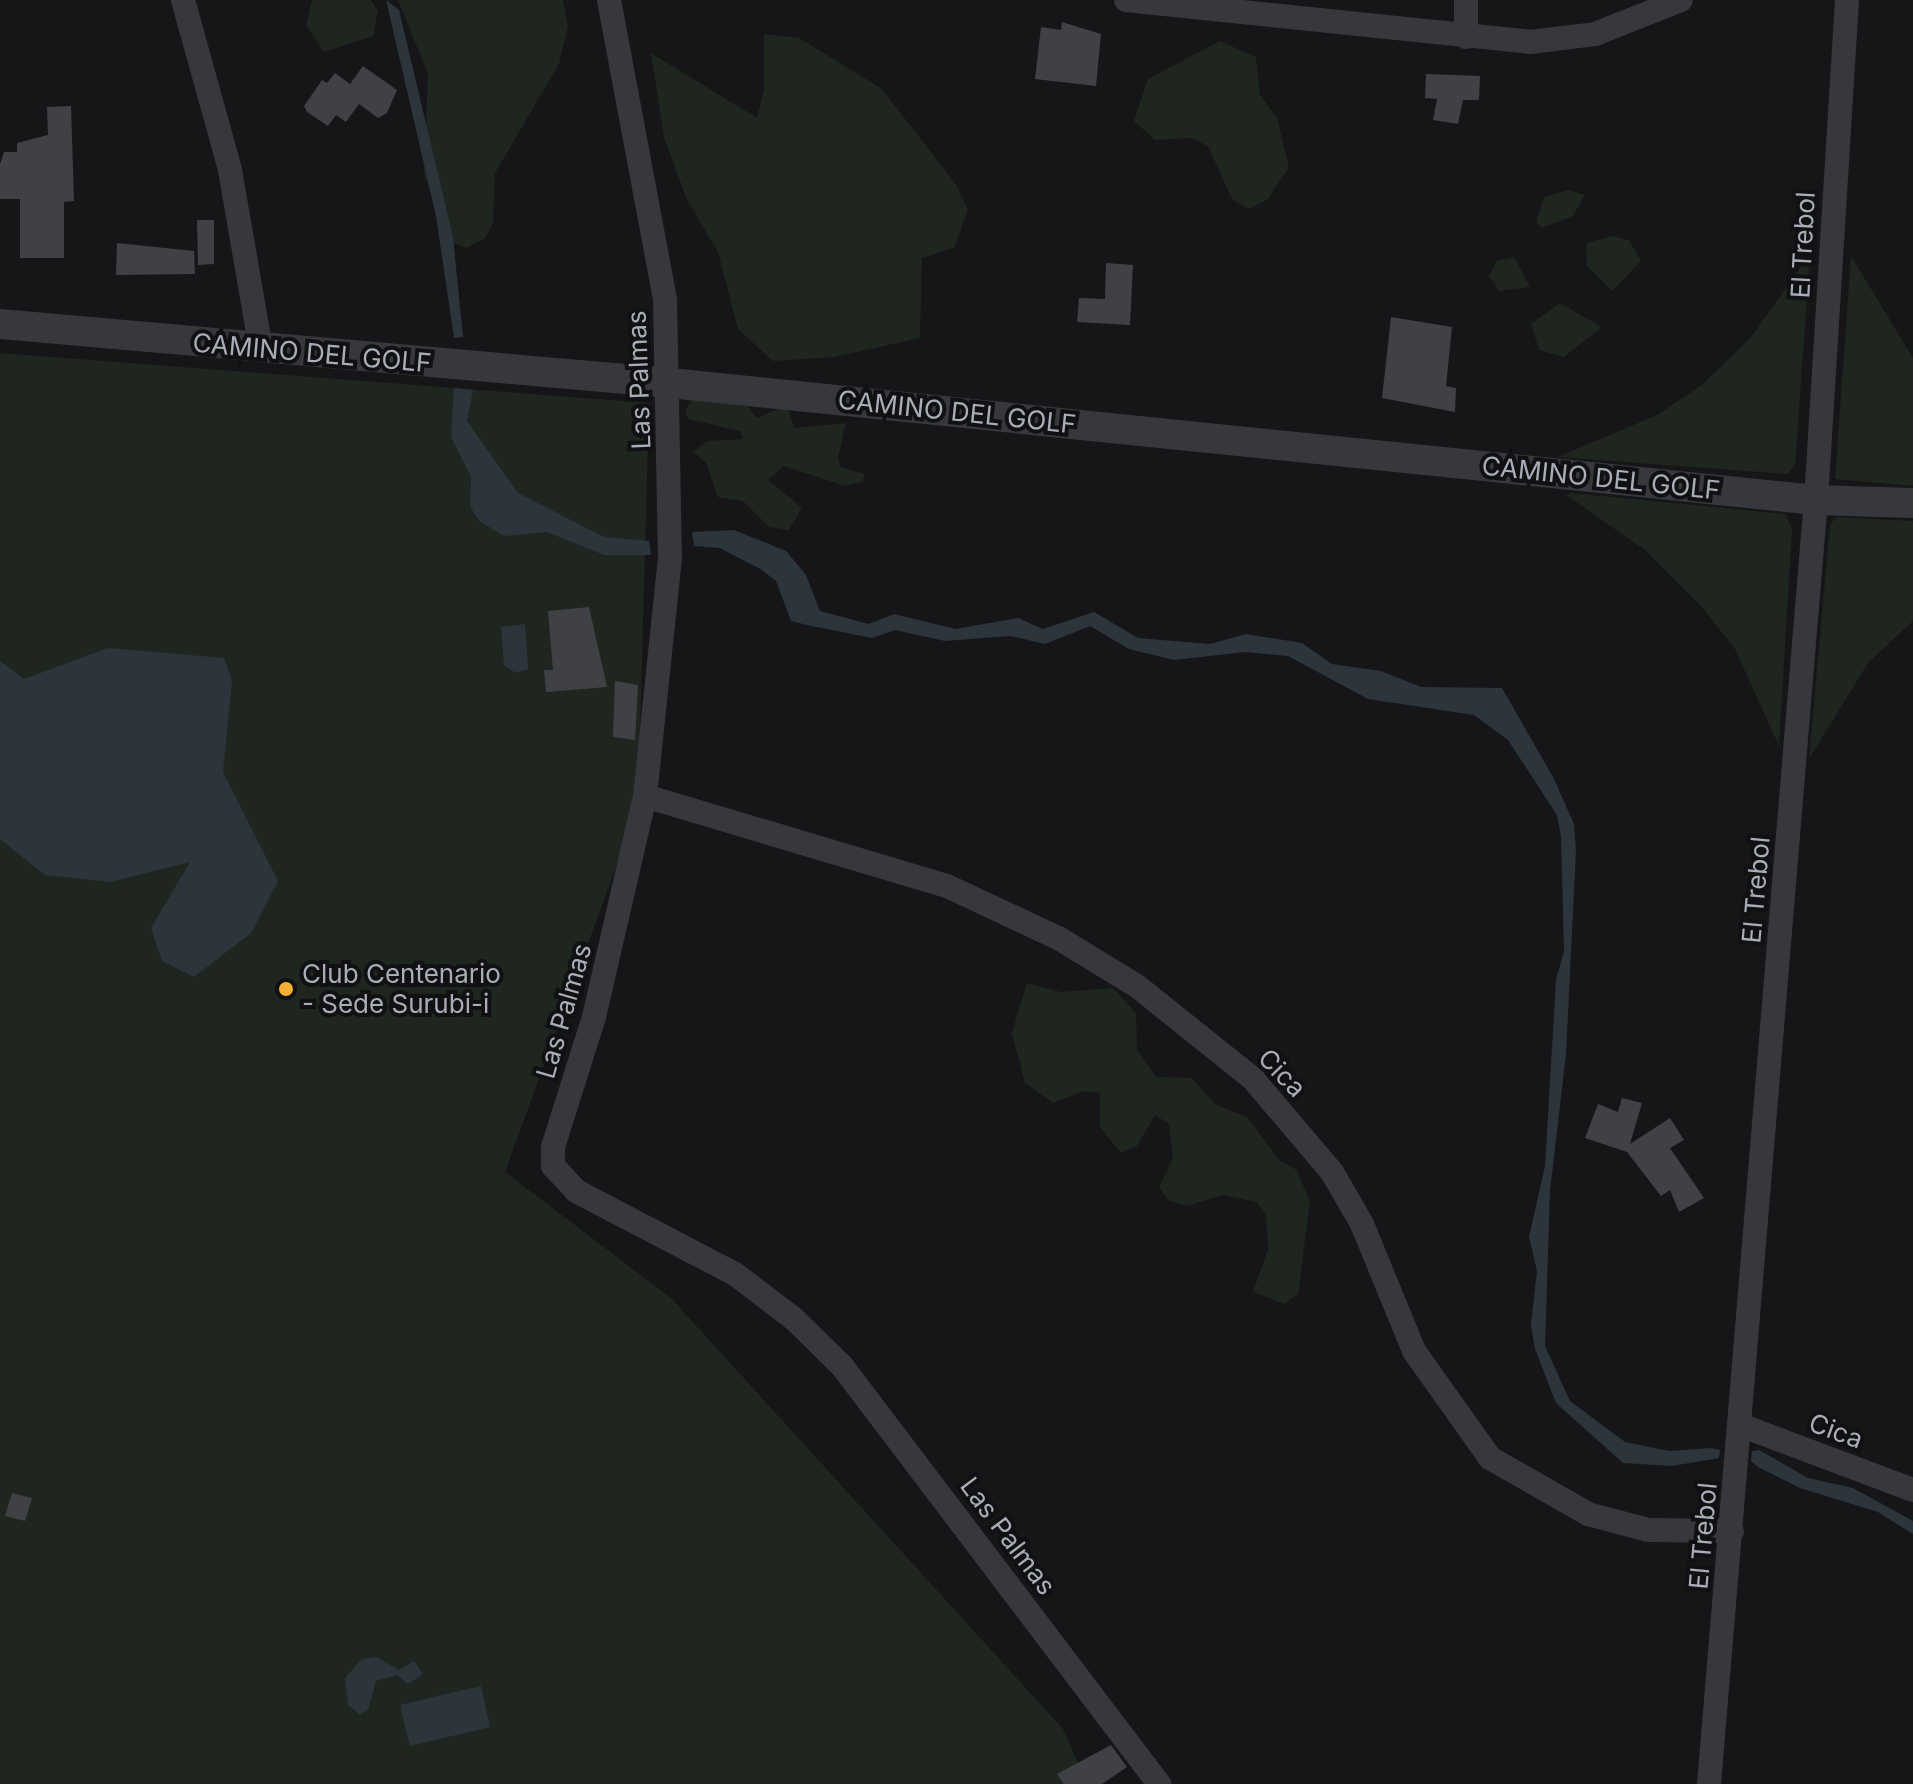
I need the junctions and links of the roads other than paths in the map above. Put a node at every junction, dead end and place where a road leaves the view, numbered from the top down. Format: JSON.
{"nodes":[{"id":1,"x":183,"y":0,"type":"edge"},
{"id":2,"x":609,"y":0,"type":"edge"},
{"id":3,"x":1126,"y":0,"type":"edge"},
{"id":4,"x":1466,"y":0,"type":"edge"},
{"id":5,"x":1681,"y":0,"type":"edge"},
{"id":6,"x":1847,"y":0,"type":"edge"},
{"id":7,"x":1466,"y":37,"type":"junction"},
{"id":8,"x":0,"y":324,"type":"edge"},
{"id":9,"x":261,"y":349,"type":"junction"},
{"id":10,"x":670,"y":383,"type":"junction"},
{"id":11,"x":1816,"y":500,"type":"junction"},
{"id":12,"x":1913,"y":503,"type":"edge"},
{"id":13,"x":645,"y":796,"type":"junction"},
{"id":14,"x":1740,"y":1425,"type":"junction"},
{"id":15,"x":1913,"y":1490,"type":"edge"},
{"id":16,"x":1732,"y":1531,"type":"junction"},
{"id":17,"x":1159,"y":1784,"type":"edge"},
{"id":18,"x":1709,"y":1784,"type":"edge"}],
"edges":[{"from":1,"to":9,"type":"street"},
{"from":2,"to":10,"type":"street","name":"Las Palmas"},
{"from":3,"to":7,"type":"street"},
{"from":4,"to":7,"type":"street"},
{"from":5,"to":7,"type":"street"},
{"from":6,"to":11,"type":"street","name":"El Trebol"},
{"from":8,"to":9,"type":"street","name":"CAMINO DEL GOLF"},
{"from":9,"to":10,"type":"street","name":"CAMINO DEL GOLF"},
{"from":10,"to":11,"type":"street","name":"CAMINO DEL GOLF"},
{"from":10,"to":13,"type":"street","name":"Las Palmas"},
{"from":11,"to":12,"type":"street","name":"CAMINO DEL GOLF"},
{"from":11,"to":14,"type":"street","name":"El Trebol"},
{"from":13,"to":16,"type":"street","name":"Cica"},
{"from":13,"to":17,"type":"street","name":"Las Palmas"},
{"from":14,"to":15,"type":"street","name":"Cica"},
{"from":14,"to":16,"type":"street","name":"El Trebol"},
{"from":16,"to":18,"type":"street","name":"El Trebol"}]}
